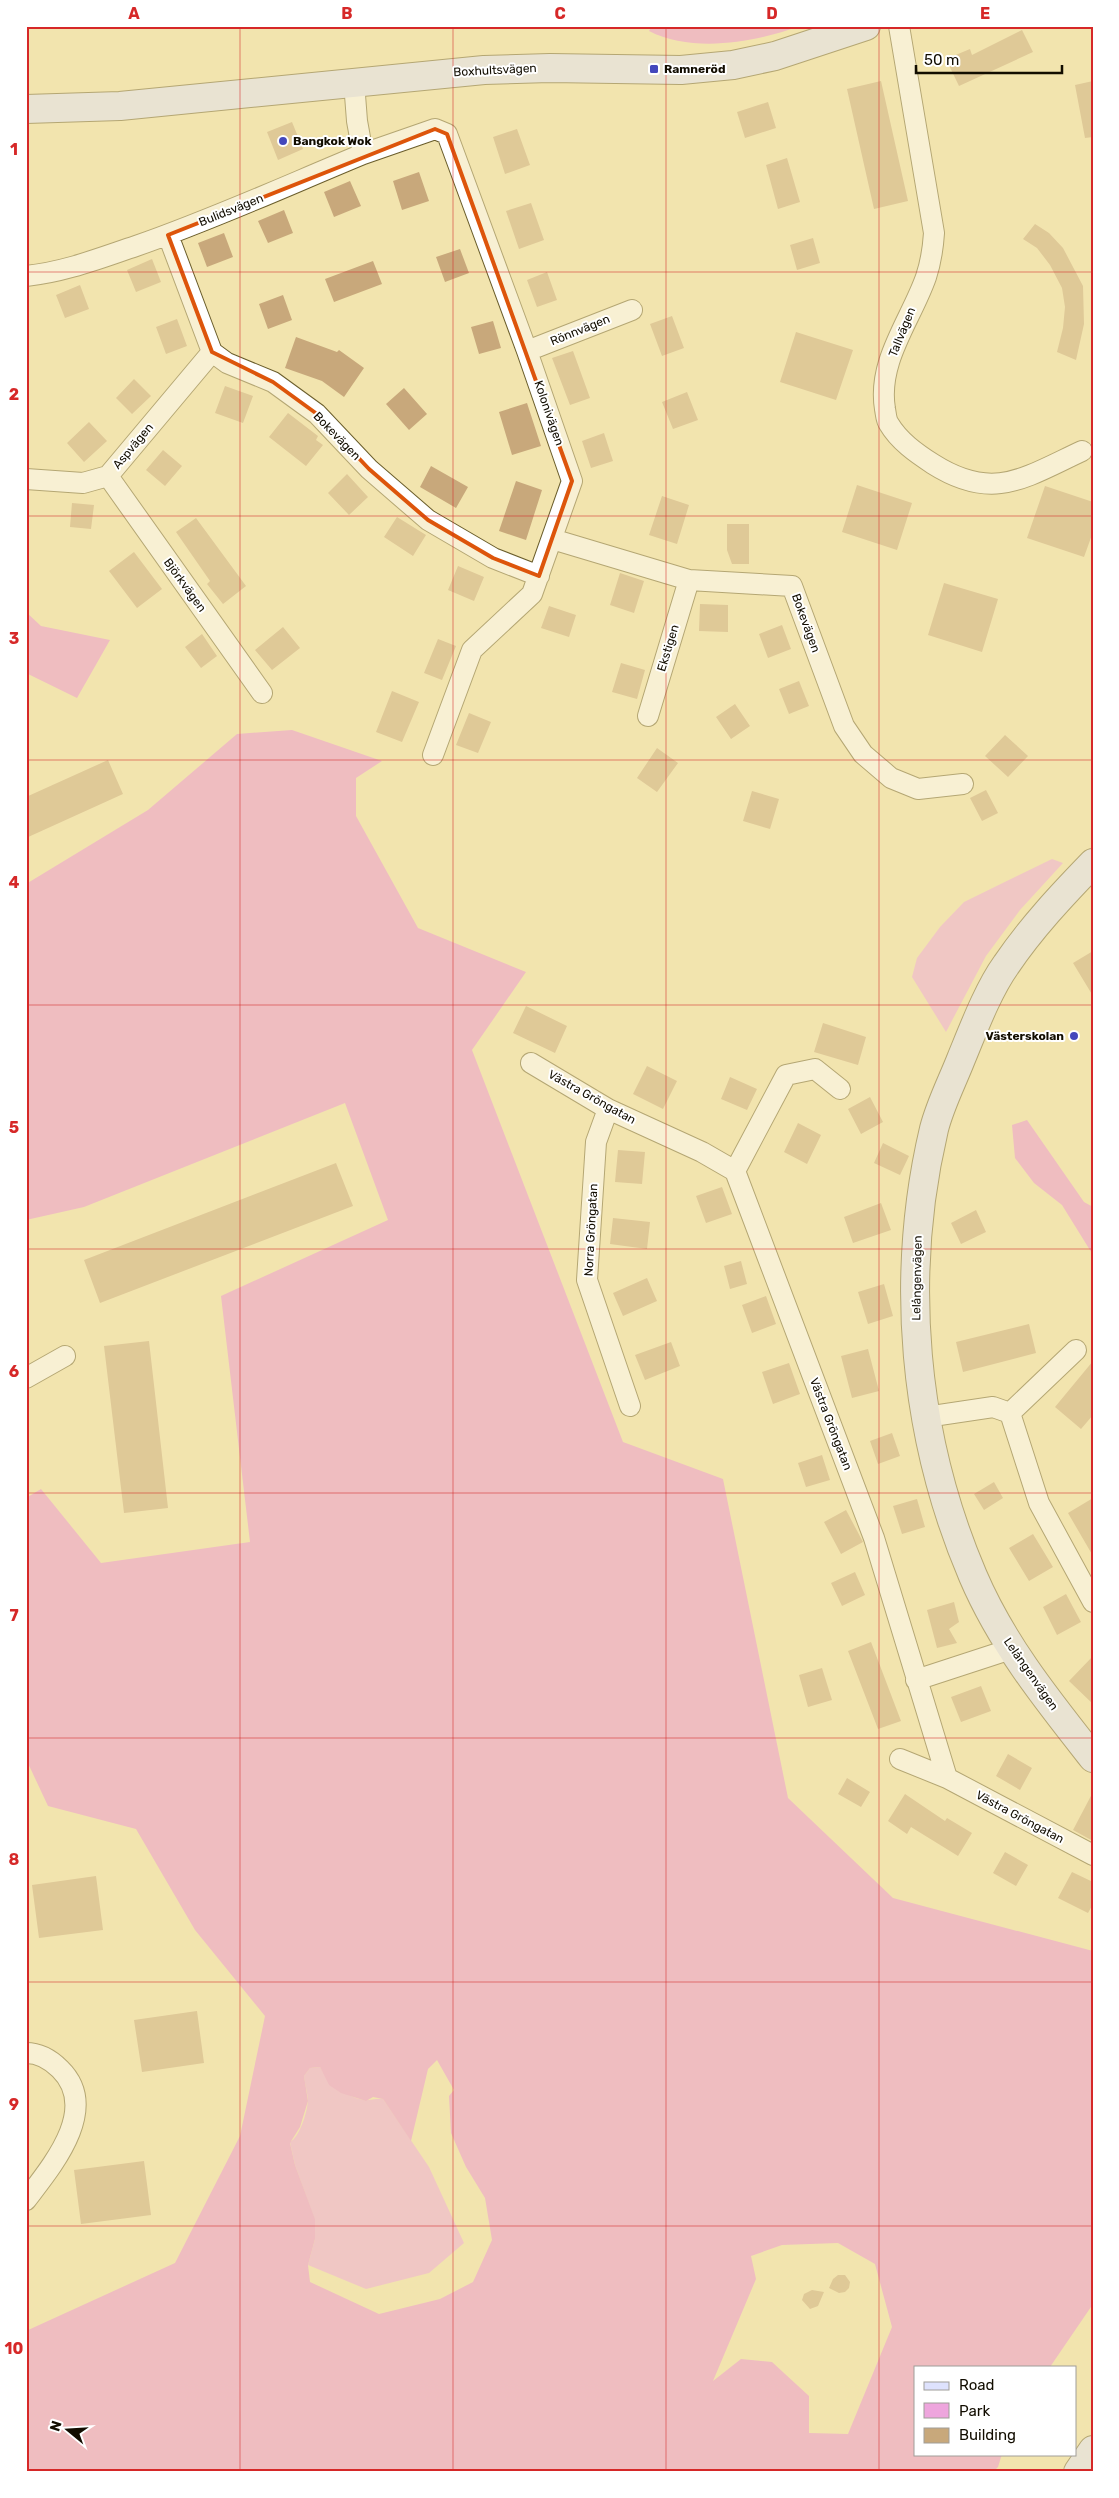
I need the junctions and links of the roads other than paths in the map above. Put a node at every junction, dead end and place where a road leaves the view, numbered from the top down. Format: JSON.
{"nodes":[{"id":1,"x":866,"y":26,"type":"edge"},
{"id":2,"x":899,"y":26,"type":"edge"},
{"id":3,"x":354,"y":82,"type":"junction"},
{"id":4,"x":120,"y":106,"type":"junction"},
{"id":5,"x":26,"y":109,"type":"edge"},
{"id":6,"x":26,"y":124,"type":"edge"},
{"id":7,"x":363,"y":154,"type":"junction"},
{"id":8,"x":168,"y":235,"type":"junction"},
{"id":9,"x":26,"y":276,"type":"edge"},
{"id":10,"x":632,"y":310,"type":"dead end"},
{"id":11,"x":527,"y":351,"type":"junction"},
{"id":12,"x":212,"y":352,"type":"junction"},
{"id":13,"x":1082,"y":452,"type":"dead end"},
{"id":14,"x":108,"y":476,"type":"junction"},
{"id":15,"x":26,"y":479,"type":"edge"},
{"id":16,"x":552,"y":539,"type":"junction"},
{"id":17,"x":539,"y":576,"type":"junction"},
{"id":18,"x":689,"y":580,"type":"junction"},
{"id":19,"x":262,"y":693,"type":"dead end"},
{"id":20,"x":648,"y":716,"type":"dead end"},
{"id":21,"x":433,"y":755,"type":"dead end"},
{"id":22,"x":963,"y":784,"type":"dead end"},
{"id":23,"x":1093,"y":863,"type":"edge"},
{"id":24,"x":531,"y":1063,"type":"dead end"},
{"id":25,"x":840,"y":1089,"type":"dead end"},
{"id":26,"x":608,"y":1109,"type":"junction"},
{"id":27,"x":734,"y":1171,"type":"junction"},
{"id":28,"x":1076,"y":1350,"type":"dead end"},
{"id":29,"x":65,"y":1356,"type":"dead end"},
{"id":30,"x":26,"y":1378,"type":"edge"},
{"id":31,"x":630,"y":1406,"type":"dead end"},
{"id":32,"x":1010,"y":1413,"type":"junction"},
{"id":33,"x":926,"y":1417,"type":"junction"},
{"id":34,"x":1093,"y":1602,"type":"edge"},
{"id":35,"x":1011,"y":1649,"type":"junction"},
{"id":36,"x":916,"y":1680,"type":"junction"},
{"id":37,"x":1093,"y":1758,"type":"edge"},
{"id":38,"x":900,"y":1759,"type":"dead end"},
{"id":39,"x":947,"y":1778,"type":"junction"},
{"id":40,"x":1093,"y":1856,"type":"edge"},
{"id":41,"x":26,"y":2053,"type":"edge"},
{"id":42,"x":26,"y":2200,"type":"edge"},
{"id":43,"x":1093,"y":2450,"type":"edge"},
{"id":44,"x":1078,"y":2472,"type":"edge"}],
"edges":[{"from":1,"to":3,"type":"street","name":"Boxhultsvägen"},
{"from":2,"to":13,"type":"street","name":"Tallvägen"},
{"from":3,"to":4,"type":"street","name":"Boxhultsvägen"},
{"from":3,"to":7,"type":"street"},
{"from":4,"to":5,"type":"street","name":"Boxhultsvägen"},
{"from":4,"to":6,"type":"street","name":"Boxhultsvägen"},
{"from":7,"to":8,"type":"street","name":"Bulidsvägen"},
{"from":7,"to":11,"type":"street","name":"Kolonivägen"},
{"from":8,"to":9,"type":"street","name":"Bulidsvägen"},
{"from":8,"to":12,"type":"street"},
{"from":10,"to":11,"type":"street","name":"Rönnvägen"},
{"from":11,"to":16,"type":"street","name":"Kolonivägen"},
{"from":12,"to":14,"type":"street","name":"Aspvägen"},
{"from":12,"to":17,"type":"street","name":"Bokevägen"},
{"from":14,"to":15,"type":"street","name":"Aspvägen"},
{"from":14,"to":19,"type":"street","name":"Björkvägen"},
{"from":16,"to":17,"type":"street","name":"Kolonivägen"},
{"from":16,"to":18,"type":"street","name":"Bokevägen"},
{"from":17,"to":21,"type":"street","name":"Kolonivägen"},
{"from":18,"to":20,"type":"street","name":"Ekstigen"},
{"from":18,"to":22,"type":"street","name":"Bokevägen"},
{"from":23,"to":33,"type":"street","name":"Lelångenvägen"},
{"from":24,"to":26,"type":"street","name":"Västra Gröngatan"},
{"from":25,"to":27,"type":"street"},
{"from":26,"to":27,"type":"street","name":"Västra Gröngatan"},
{"from":26,"to":31,"type":"street","name":"Norra Gröngatan"},
{"from":27,"to":36,"type":"street","name":"Västra Gröngatan"},
{"from":28,"to":32,"type":"street"},
{"from":29,"to":30,"type":"street"},
{"from":32,"to":33,"type":"street"},
{"from":32,"to":34,"type":"street"},
{"from":33,"to":35,"type":"street","name":"Lelångenvägen"},
{"from":35,"to":36,"type":"street"},
{"from":35,"to":37,"type":"street","name":"Lelångenvägen"},
{"from":36,"to":39,"type":"street","name":"Västra Gröngatan"},
{"from":38,"to":39,"type":"street","name":"Västra Gröngatan"},
{"from":39,"to":40,"type":"street","name":"Västra Gröngatan"},
{"from":41,"to":42,"type":"street"},
{"from":43,"to":44,"type":"street"}]}
